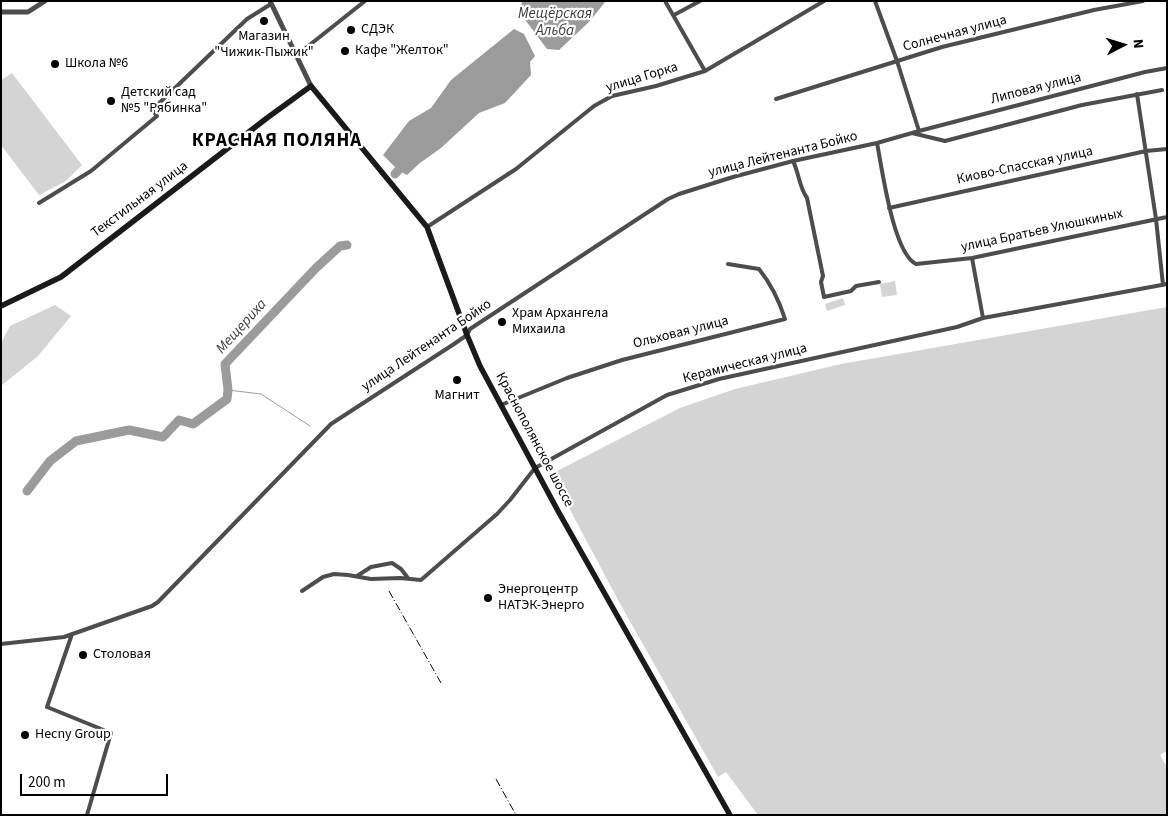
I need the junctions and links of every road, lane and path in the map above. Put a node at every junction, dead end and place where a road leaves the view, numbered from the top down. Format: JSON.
{"nodes":[{"id":1,"x":45,"y":1,"type":"edge"},
{"id":2,"x":365,"y":1,"type":"edge"},
{"id":3,"x":665,"y":1,"type":"edge"},
{"id":4,"x":700,"y":1,"type":"edge"},
{"id":5,"x":824,"y":1,"type":"edge"},
{"id":6,"x":875,"y":1,"type":"edge"},
{"id":7,"x":1143,"y":1,"type":"edge"},
{"id":8,"x":270,"y":3,"type":"edge"},
{"id":9,"x":1,"y":12,"type":"edge"},
{"id":10,"x":674,"y":16,"type":"junction"},
{"id":11,"x":297,"y":55,"type":"junction"},
{"id":12,"x":897,"y":61,"type":"junction"},
{"id":13,"x":1167,"y":68,"type":"edge"},
{"id":14,"x":705,"y":71,"type":"junction"},
{"id":15,"x":312,"y":86,"type":"junction"},
{"id":16,"x":1162,"y":90,"type":"dead end"},
{"id":17,"x":1137,"y":94,"type":"junction"},
{"id":18,"x":776,"y":99,"type":"dead end"},
{"id":19,"x":919,"y":130,"type":"junction"},
{"id":20,"x":912,"y":133,"type":"junction"},
{"id":21,"x":877,"y":143,"type":"junction"},
{"id":22,"x":1167,"y":149,"type":"edge"},
{"id":23,"x":1146,"y":152,"type":"junction"},
{"id":24,"x":793,"y":161,"type":"junction"},
{"id":25,"x":39,"y":203,"type":"dead end"},
{"id":26,"x":890,"y":208,"type":"junction"},
{"id":27,"x":1167,"y":217,"type":"edge"},
{"id":28,"x":1156,"y":219,"type":"junction"},
{"id":29,"x":427,"y":227,"type":"junction"},
{"id":30,"x":972,"y":258,"type":"junction"},
{"id":31,"x":728,"y":264,"type":"dead end"},
{"id":32,"x":878,"y":282,"type":"dead end"},
{"id":33,"x":1165,"y":285,"type":"edge"},
{"id":34,"x":1,"y":306,"type":"edge"},
{"id":35,"x":983,"y":318,"type":"junction"},
{"id":36,"x":466,"y":335,"type":"junction"},
{"id":37,"x":501,"y":405,"type":"junction"},
{"id":38,"x":535,"y":468,"type":"junction"},
{"id":39,"x":357,"y":576,"type":"junction"},
{"id":40,"x":408,"y":578,"type":"junction"},
{"id":41,"x":302,"y":591,"type":"dead end"},
{"id":42,"x":72,"y":634,"type":"junction"},
{"id":43,"x":1,"y":644,"type":"edge"},
{"id":44,"x":87,"y":815,"type":"edge"},
{"id":45,"x":730,"y":815,"type":"edge"}],
"edges":[{"from":1,"to":9,"type":"street"},
{"from":2,"to":11,"type":"street"},
{"from":3,"to":10,"type":"street"},
{"from":4,"to":10,"type":"street"},
{"from":5,"to":14,"type":"street","name":"улица Горка"},
{"from":6,"to":12,"type":"street"},
{"from":7,"to":12,"type":"street","name":"Солнечная улица"},
{"from":8,"to":11,"type":"street"},
{"from":8,"to":25,"type":"street"},
{"from":10,"to":14,"type":"street"},
{"from":11,"to":15,"type":"street"},
{"from":12,"to":18,"type":"street","name":"Солнечная улица"},
{"from":12,"to":19,"type":"street"},
{"from":13,"to":19,"type":"street","name":"Липовая улица"},
{"from":14,"to":29,"type":"street","name":"улица Горка"},
{"from":15,"to":29,"type":"main road","name":"Краснополянское шоссе"},
{"from":15,"to":34,"type":"main road","name":"Текстильная улица"},
{"from":16,"to":17,"type":"street"},
{"from":17,"to":20,"type":"street"},
{"from":17,"to":23,"type":"street"},
{"from":19,"to":20,"type":"street","name":"Липовая улица"},
{"from":20,"to":21,"type":"street","name":"улица Лейтенанта Бойко"},
{"from":21,"to":24,"type":"street","name":"улица Лейтенанта Бойко"},
{"from":21,"to":26,"type":"street"},
{"from":22,"to":23,"type":"street","name":"Киово-Спасская улица"},
{"from":23,"to":26,"type":"street","name":"Киово-Спасская улица"},
{"from":23,"to":28,"type":"street"},
{"from":24,"to":32,"type":"street"},
{"from":24,"to":36,"type":"street","name":"улица Лейтенанта Бойко"},
{"from":26,"to":30,"type":"street","name":"улица Братьев Улюшкиных"},
{"from":27,"to":28,"type":"street","name":"улица Братьев Улюшкиных"},
{"from":28,"to":30,"type":"street","name":"улица Братьев Улюшкиных"},
{"from":28,"to":33,"type":"street"},
{"from":29,"to":36,"type":"main road","name":"Краснополянское шоссе"},
{"from":30,"to":35,"type":"street"},
{"from":31,"to":37,"type":"street","name":"Ольховая улица"},
{"from":33,"to":35,"type":"street","name":"Керамическая улица"},
{"from":35,"to":38,"type":"street","name":"Керамическая улица"},
{"from":36,"to":37,"type":"main road","name":"Краснополянское шоссе"},
{"from":36,"to":42,"type":"street","name":"улица Лейтенанта Бойко"},
{"from":37,"to":38,"type":"main road","name":"Краснополянское шоссе"},
{"from":38,"to":40,"type":"street","name":"Керамическая улица"},
{"from":38,"to":45,"type":"main road","name":"Краснополянское шоссе"},
{"from":39,"to":40,"type":"street","name":"Керамическая улица"},
{"from":39,"to":40,"type":"street"},
{"from":39,"to":41,"type":"street","name":"Керамическая улица"},
{"from":42,"to":43,"type":"street","name":"улица Лейтенанта Бойко"},
{"from":42,"to":44,"type":"street"}]}
